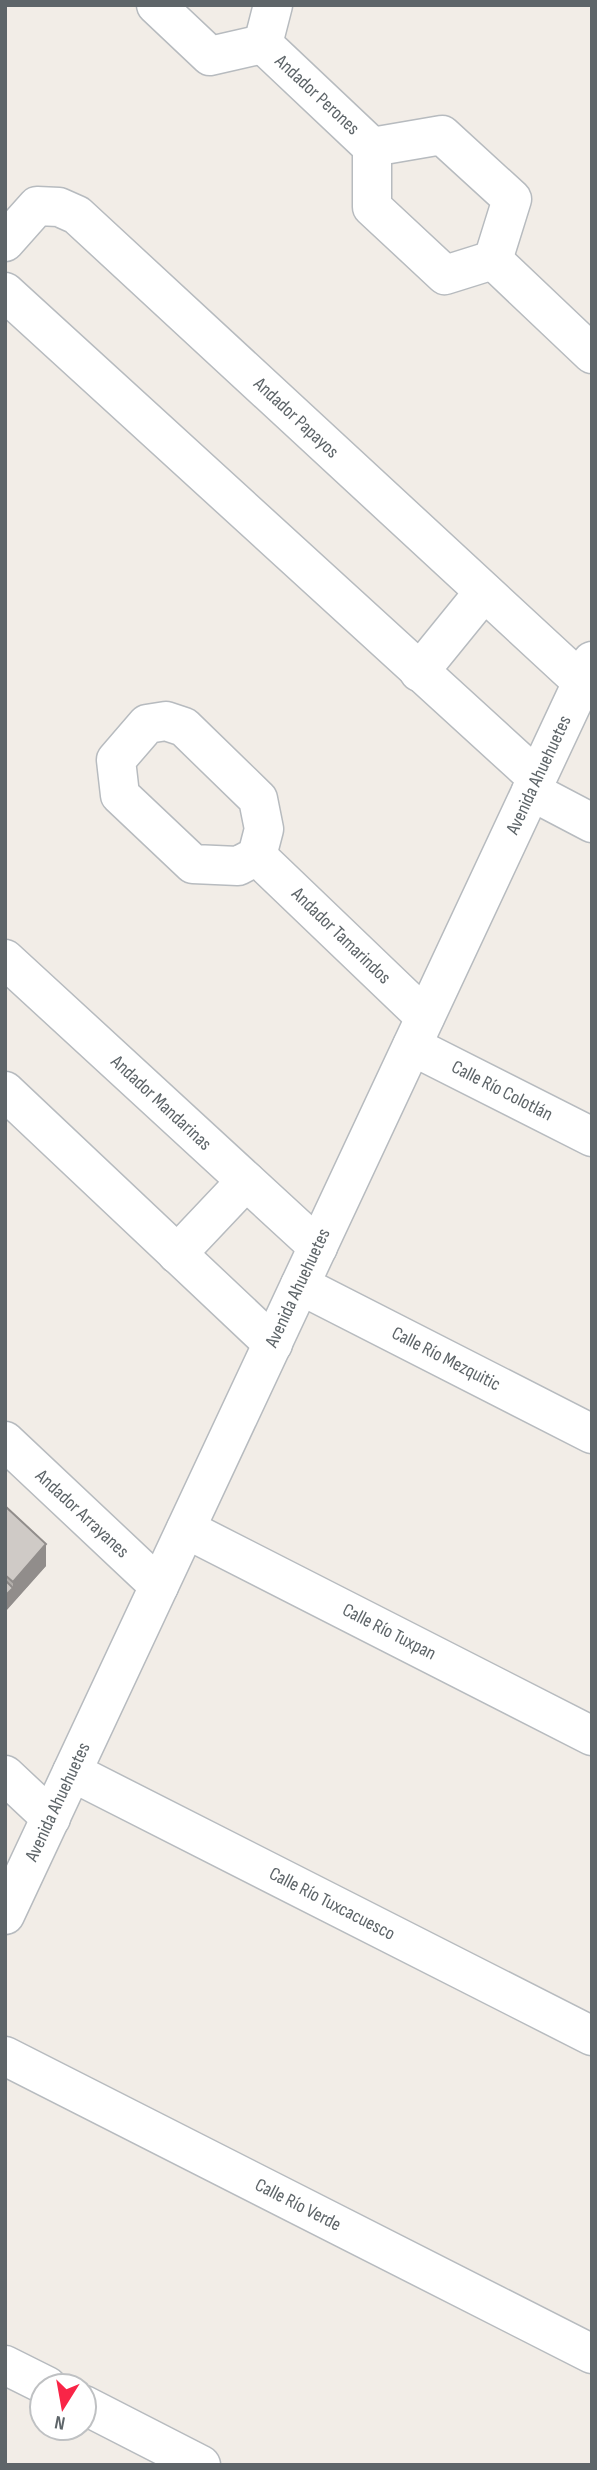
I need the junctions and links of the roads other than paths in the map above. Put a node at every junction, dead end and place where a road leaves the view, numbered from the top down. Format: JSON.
{"nodes":[{"id":1,"x":156,"y":5,"type":"edge"},
{"id":2,"x":273,"y":5,"type":"edge"},
{"id":3,"x":263,"y":44,"type":"junction"},
{"id":4,"x":372,"y":146,"type":"junction"},
{"id":5,"x":5,"y":242,"type":"edge"},
{"id":6,"x":493,"y":260,"type":"junction"},
{"id":7,"x":5,"y":292,"type":"edge"},
{"id":8,"x":592,"y":354,"type":"edge"},
{"id":9,"x":484,"y":592,"type":"junction"},
{"id":10,"x":419,"y":672,"type":"junction"},
{"id":11,"x":587,"y":672,"type":"edge"},
{"id":12,"x":534,"y":785,"type":"junction"},
{"id":13,"x":592,"y":823,"type":"edge"},
{"id":14,"x":257,"y":856,"type":"dead end"},
{"id":15,"x":5,"y":959,"type":"edge"},
{"id":16,"x":418,"y":1031,"type":"junction"},
{"id":17,"x":5,"y":1091,"type":"edge"},
{"id":18,"x":592,"y":1137,"type":"edge"},
{"id":19,"x":246,"y":1181,"type":"junction"},
{"id":20,"x":318,"y":1247,"type":"junction"},
{"id":21,"x":177,"y":1254,"type":"junction"},
{"id":22,"x":300,"y":1285,"type":"junction"},
{"id":23,"x":273,"y":1343,"type":"junction"},
{"id":24,"x":592,"y":1434,"type":"edge"},
{"id":25,"x":5,"y":1441,"type":"edge"},
{"id":26,"x":186,"y":1529,"type":"junction"},
{"id":27,"x":159,"y":1586,"type":"junction"},
{"id":28,"x":592,"y":1736,"type":"edge"},
{"id":29,"x":72,"y":1772,"type":"junction"},
{"id":30,"x":5,"y":1775,"type":"edge"},
{"id":31,"x":51,"y":1818,"type":"junction"},
{"id":32,"x":5,"y":1915,"type":"edge"},
{"id":33,"x":592,"y":2036,"type":"edge"},
{"id":34,"x":5,"y":2056,"type":"edge"},
{"id":35,"x":592,"y":2354,"type":"edge"},
{"id":36,"x":5,"y":2365,"type":"edge"},
{"id":37,"x":28,"y":2376,"type":"edge"},
{"id":38,"x":98,"y":2412,"type":"edge"},
{"id":39,"x":201,"y":2465,"type":"edge"}],
"edges":[{"from":1,"to":3,"type":"street","name":"Andador Perones"},
{"from":2,"to":3,"type":"street","name":"Andador Perones"},
{"from":3,"to":4,"type":"street","name":"Andador Perones"},
{"from":4,"to":6,"type":"street","name":"Andador Perones"},
{"from":4,"to":6,"type":"street","name":"Andador Perones"},
{"from":5,"to":9,"type":"street","name":"Andador Papayos"},
{"from":6,"to":8,"type":"street"},
{"from":7,"to":10,"type":"street"},
{"from":9,"to":10,"type":"street"},
{"from":9,"to":11,"type":"street","name":"Andador Papayos"},
{"from":10,"to":12,"type":"street"},
{"from":11,"to":12,"type":"street","name":"Avenida Ahuehuetes"},
{"from":12,"to":13,"type":"street"},
{"from":12,"to":16,"type":"street","name":"Avenida Ahuehuetes"},
{"from":14,"to":16,"type":"street","name":"Andador Tamarindos"},
{"from":15,"to":19,"type":"street","name":"Andador Mandarinas"},
{"from":16,"to":18,"type":"street","name":"Calle Río Colotlán"},
{"from":16,"to":20,"type":"street","name":"Avenida Ahuehuetes"},
{"from":17,"to":21,"type":"street"},
{"from":19,"to":20,"type":"street","name":"Andador Mandarinas"},
{"from":19,"to":21,"type":"street"},
{"from":20,"to":22,"type":"street","name":"Avenida Ahuehuetes"},
{"from":21,"to":23,"type":"street"},
{"from":22,"to":23,"type":"street","name":"Avenida Ahuehuetes"},
{"from":22,"to":24,"type":"street","name":"Calle Río Mezquitic"},
{"from":23,"to":26,"type":"street","name":"Avenida Ahuehuetes"},
{"from":25,"to":27,"type":"street","name":"Andador Arrayanes"},
{"from":26,"to":27,"type":"street","name":"Avenida Ahuehuetes"},
{"from":26,"to":28,"type":"street","name":"Calle Río Tuxpan"},
{"from":27,"to":29,"type":"street","name":"Avenida Ahuehuetes"},
{"from":29,"to":31,"type":"street","name":"Avenida Ahuehuetes"},
{"from":29,"to":33,"type":"street","name":"Calle Río Tuxcacuesco"},
{"from":30,"to":31,"type":"street"},
{"from":31,"to":32,"type":"street","name":"Avenida Ahuehuetes"},
{"from":34,"to":35,"type":"street","name":"Calle Río Verde"},
{"from":36,"to":37,"type":"street"},
{"from":38,"to":39,"type":"street"}]}
